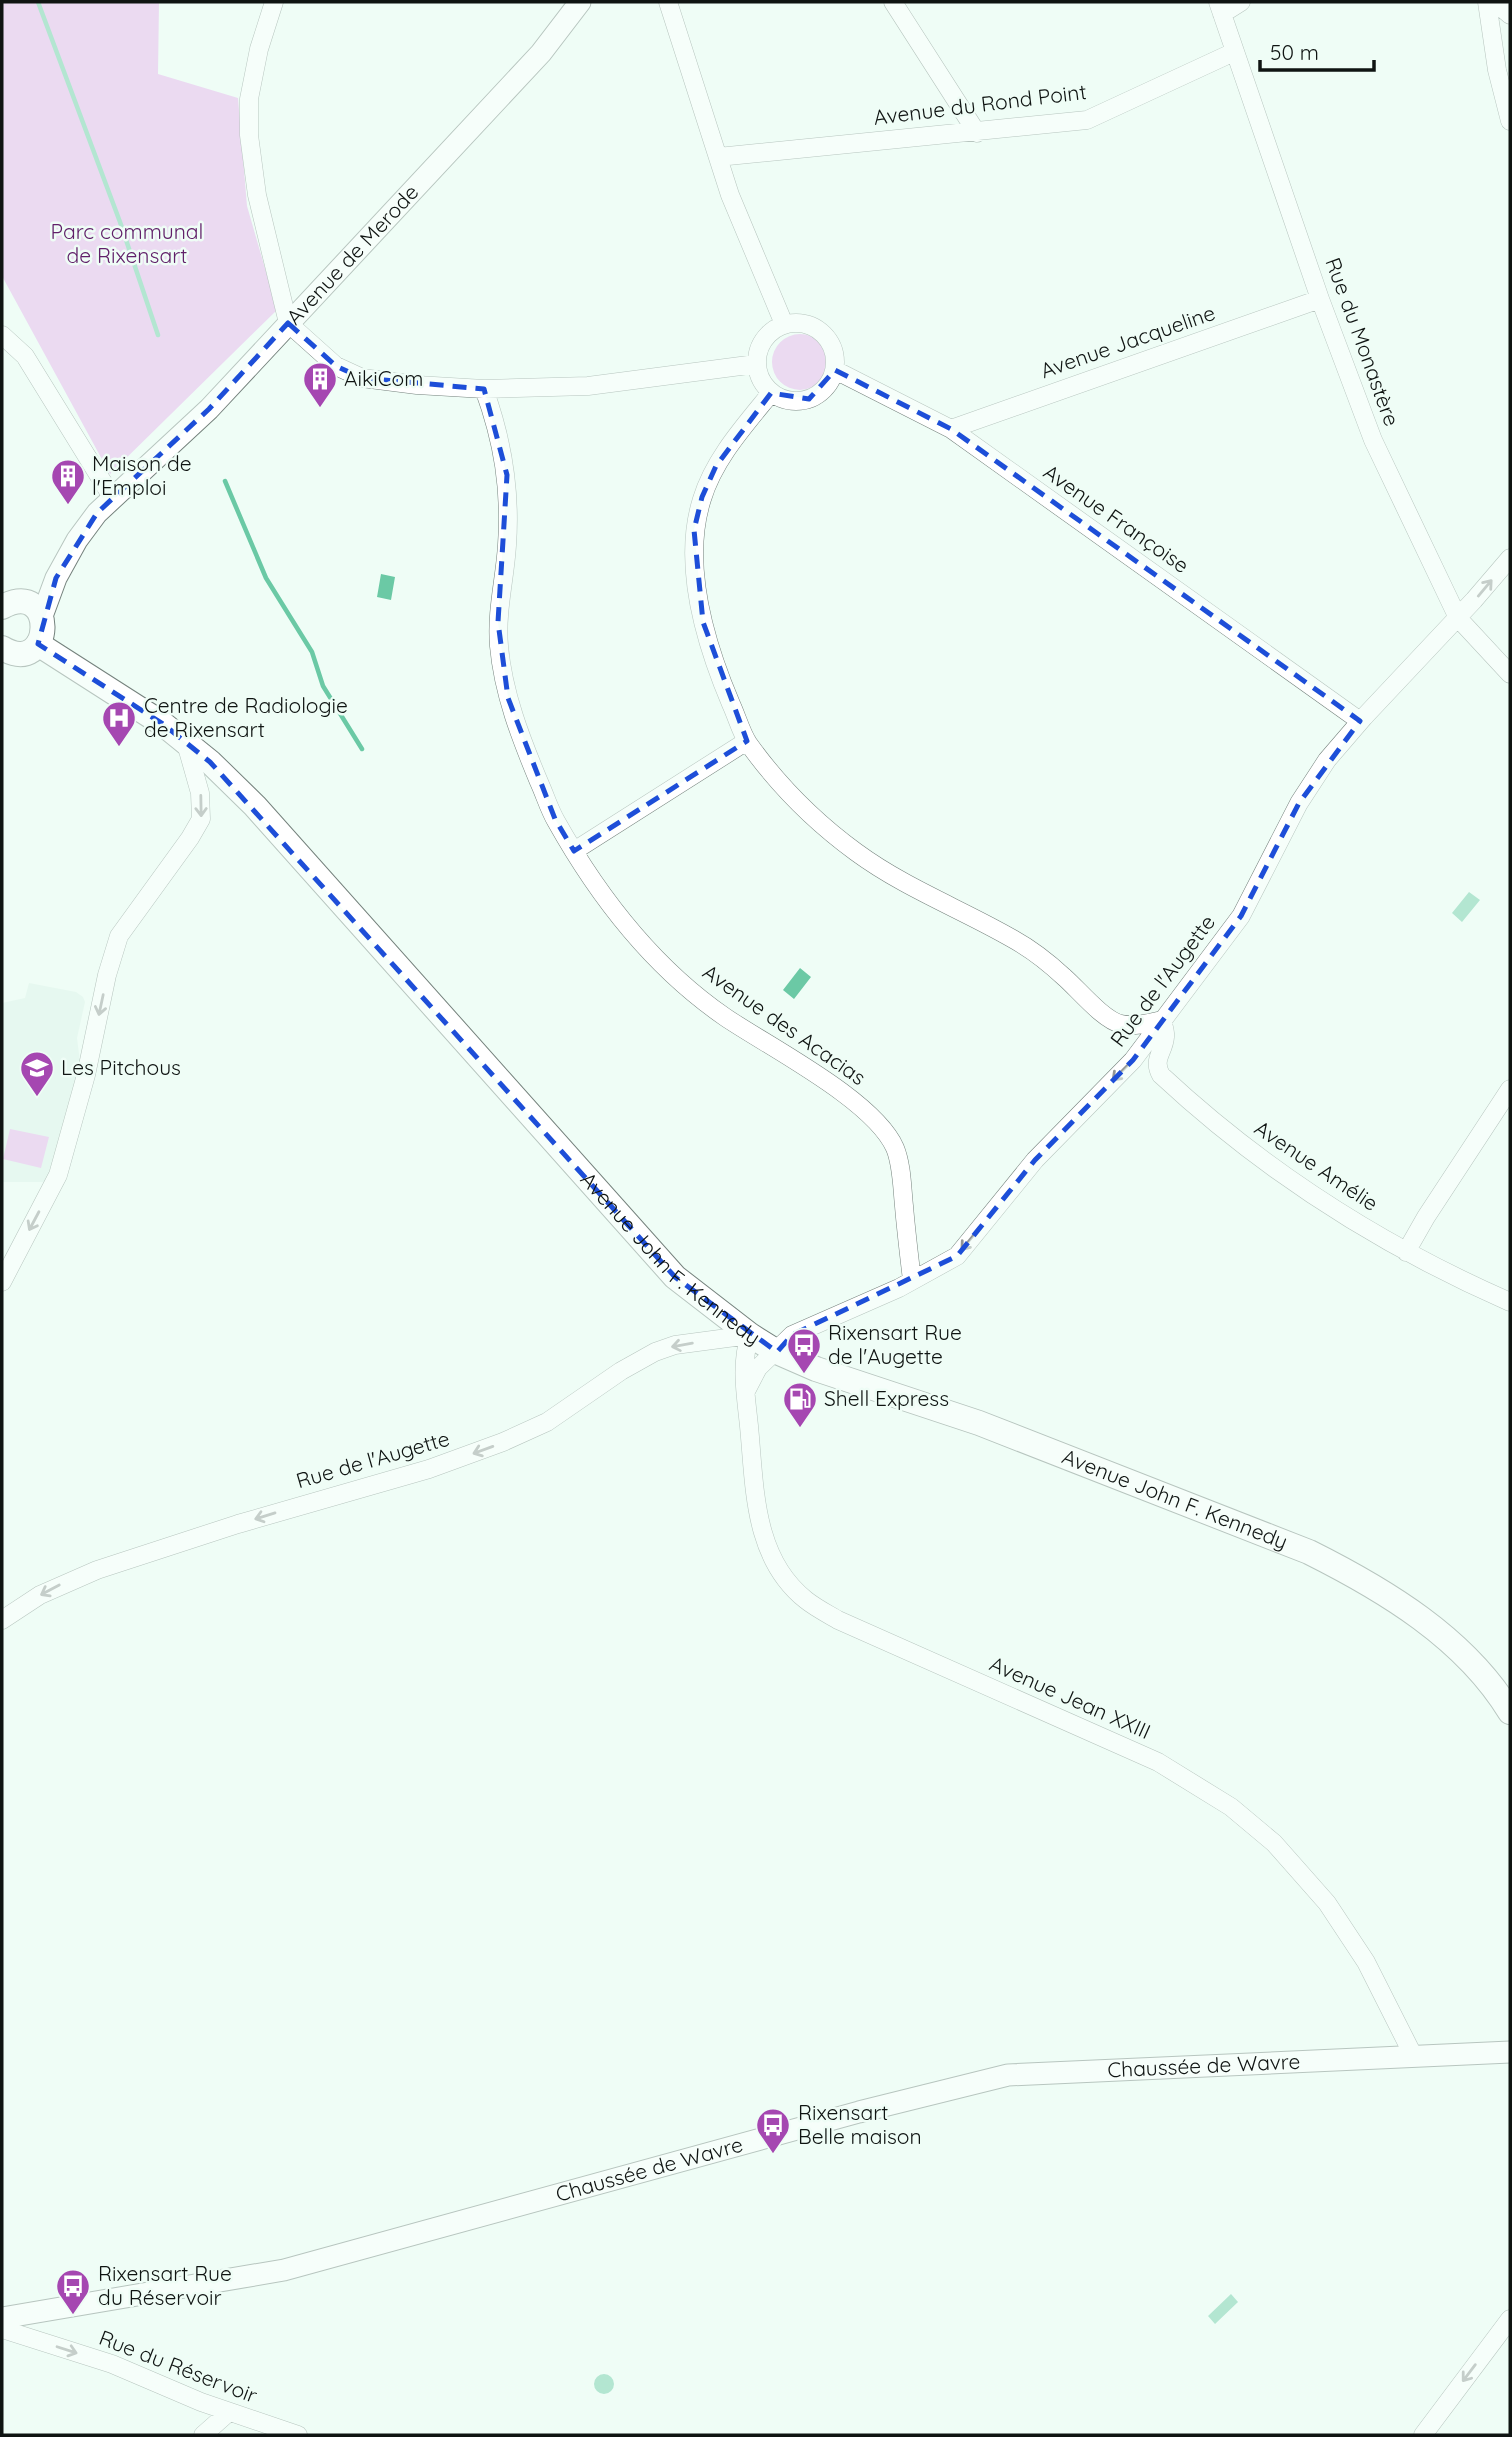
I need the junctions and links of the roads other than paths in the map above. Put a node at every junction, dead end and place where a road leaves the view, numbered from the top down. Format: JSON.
{"nodes":[{"id":1,"x":274,"y":2,"type":"edge"},
{"id":2,"x":580,"y":2,"type":"edge"},
{"id":3,"x":668,"y":2,"type":"edge"},
{"id":4,"x":893,"y":2,"type":"edge"},
{"id":5,"x":1241,"y":2,"type":"edge"},
{"id":6,"x":1487,"y":2,"type":"edge"},
{"id":7,"x":1220,"y":8,"type":"edge"},
{"id":8,"x":1510,"y":15,"type":"edge"},
{"id":9,"x":1234,"y":52,"type":"junction"},
{"id":10,"x":1510,"y":121,"type":"edge"},
{"id":11,"x":977,"y":133,"type":"junction"},
{"id":12,"x":718,"y":158,"type":"junction"},
{"id":13,"x":1320,"y":299,"type":"junction"},
{"id":14,"x":288,"y":323,"type":"junction"},
{"id":15,"x":784,"y":324,"type":"junction"},
{"id":16,"x":2,"y":335,"type":"edge"},
{"id":17,"x":757,"y":364,"type":"junction"},
{"id":18,"x":835,"y":370,"type":"junction"},
{"id":19,"x":484,"y":390,"type":"junction"},
{"id":20,"x":771,"y":393,"type":"junction"},
{"id":21,"x":951,"y":429,"type":"junction"},
{"id":22,"x":112,"y":497,"type":"junction"},
{"id":23,"x":1510,"y":558,"type":"edge"},
{"id":24,"x":2,"y":607,"type":"edge"},
{"id":25,"x":42,"y":617,"type":"junction"},
{"id":26,"x":1458,"y":618,"type":"junction"},
{"id":27,"x":38,"y":644,"type":"junction"},
{"id":28,"x":2,"y":649,"type":"edge"},
{"id":29,"x":1510,"y":674,"type":"edge"},
{"id":30,"x":1360,"y":721,"type":"junction"},
{"id":31,"x":185,"y":740,"type":"junction"},
{"id":32,"x":747,"y":741,"type":"junction"},
{"id":33,"x":574,"y":851,"type":"junction"},
{"id":34,"x":1162,"y":1020,"type":"junction"},
{"id":35,"x":1510,"y":1089,"type":"edge"},
{"id":36,"x":1406,"y":1252,"type":"junction"},
{"id":37,"x":912,"y":1280,"type":"junction"},
{"id":38,"x":2,"y":1282,"type":"edge"},
{"id":39,"x":1510,"y":1302,"type":"edge"},
{"id":40,"x":750,"y":1335,"type":"junction"},
{"id":41,"x":777,"y":1352,"type":"junction"},
{"id":42,"x":746,"y":1391,"type":"junction"},
{"id":43,"x":2,"y":1620,"type":"edge"},
{"id":44,"x":1510,"y":1712,"type":"edge"},
{"id":45,"x":1510,"y":2052,"type":"edge"},
{"id":46,"x":1414,"y":2057,"type":"junction"},
{"id":47,"x":2,"y":2318,"type":"edge"},
{"id":48,"x":1510,"y":2319,"type":"edge"},
{"id":49,"x":2,"y":2329,"type":"edge"},
{"id":50,"x":229,"y":2412,"type":"junction"},
{"id":51,"x":204,"y":2435,"type":"edge"},
{"id":52,"x":298,"y":2435,"type":"edge"},
{"id":53,"x":1423,"y":2435,"type":"edge"}],
"edges":[{"from":1,"to":14,"type":"street"},
{"from":2,"to":14,"type":"street","name":"Avenue de Merode"},
{"from":3,"to":12,"type":"street"},
{"from":4,"to":11,"type":"street"},
{"from":5,"to":7,"type":"street"},
{"from":6,"to":8,"type":"street"},
{"from":6,"to":10,"type":"street"},
{"from":7,"to":9,"type":"street","name":"Rue du Monastère"},
{"from":9,"to":11,"type":"street","name":"Avenue du Rond Point"},
{"from":9,"to":13,"type":"street","name":"Rue du Monastère"},
{"from":11,"to":12,"type":"street","name":"Avenue du Rond Point"},
{"from":12,"to":15,"type":"street"},
{"from":13,"to":21,"type":"street","name":"Avenue Jacqueline"},
{"from":13,"to":26,"type":"street","name":"Rue du Monastère"},
{"from":14,"to":19,"type":"street"},
{"from":14,"to":22,"type":"street","name":"Avenue de Merode"},
{"from":15,"to":17,"type":"street"},
{"from":15,"to":18,"type":"street"},
{"from":16,"to":22,"type":"street"},
{"from":17,"to":19,"type":"street"},
{"from":17,"to":20,"type":"street"},
{"from":18,"to":20,"type":"street"},
{"from":18,"to":21,"type":"street","name":"Avenue Françoise"},
{"from":19,"to":33,"type":"street","name":"Avenue des Acacias"},
{"from":20,"to":32,"type":"street"},
{"from":21,"to":30,"type":"street","name":"Avenue Françoise"},
{"from":22,"to":25,"type":"street","name":"Avenue de Merode"},
{"from":26,"to":23,"type":"street","name":"Rue de l'Augette","one_way":true},
{"from":24,"to":25,"type":"main road"},
{"from":25,"to":27,"type":"main road"},
{"from":26,"to":29,"type":"street","name":"Rue du Monastère"},
{"from":26,"to":30,"type":"street","name":"Rue de l'Augette"},
{"from":27,"to":28,"type":"main road"},
{"from":27,"to":31,"type":"main road","name":"Avenue John F. Kennedy"},
{"from":30,"to":34,"type":"street","name":"Rue de l'Augette"},
{"from":31,"to":38,"type":"street","one_way":true},
{"from":31,"to":40,"type":"main road","name":"Avenue John F. Kennedy"},
{"from":32,"to":33,"type":"street"},
{"from":32,"to":34,"type":"street"},
{"from":33,"to":37,"type":"street","name":"Avenue des Acacias"},
{"from":34,"to":36,"type":"street","name":"Avenue Amélie"},
{"from":34,"to":37,"type":"street","name":"Rue de l'Augette","one_way":true},
{"from":35,"to":36,"type":"street"},
{"from":36,"to":39,"type":"street","name":"Avenue Amélie"},
{"from":37,"to":41,"type":"street","name":"Rue de l'Augette"},
{"from":40,"to":41,"type":"main road","name":"Avenue John F. Kennedy"},
{"from":40,"to":42,"type":"street","name":"Avenue Jean XXIII"},
{"from":40,"to":43,"type":"street","name":"Rue de l'Augette","one_way":true},
{"from":41,"to":42,"type":"street"},
{"from":41,"to":44,"type":"main road","name":"Avenue John F. Kennedy"},
{"from":42,"to":46,"type":"street","name":"Avenue Jean XXIII"},
{"from":45,"to":46,"type":"street","name":"Chaussée de Wavre"},
{"from":46,"to":47,"type":"street","name":"Chaussée de Wavre"},
{"from":48,"to":53,"type":"street","one_way":true},
{"from":49,"to":50,"type":"street","name":"Rue du Réservoir","one_way":true},
{"from":50,"to":51,"type":"street"},
{"from":50,"to":52,"type":"street","name":"Rue du Réservoir"}]}
